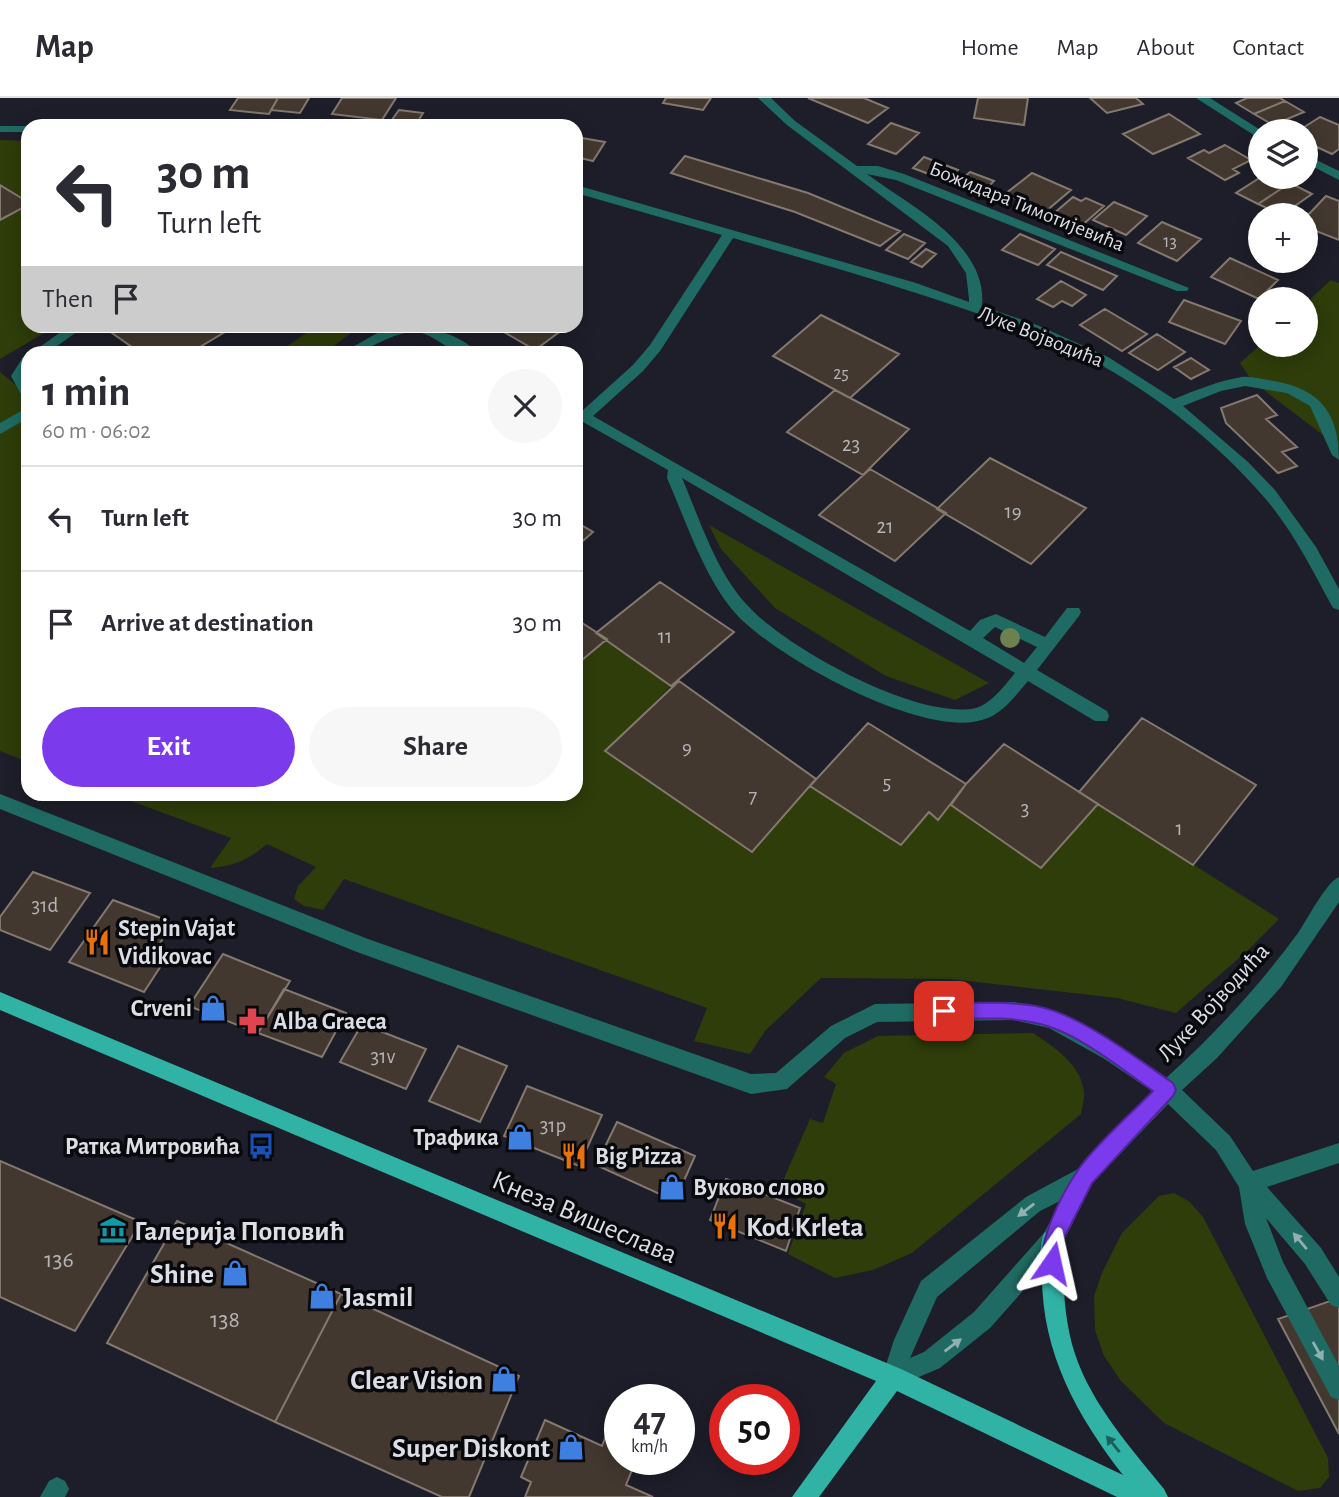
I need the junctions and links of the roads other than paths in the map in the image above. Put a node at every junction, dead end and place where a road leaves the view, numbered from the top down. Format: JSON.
{"nodes":[{"id":1,"x":764,"y":98,"type":"edge"},
{"id":2,"x":1202,"y":98,"type":"edge"},
{"id":3,"x":1248,"y":127,"type":"edge"},
{"id":4,"x":0,"y":129,"type":"edge"},
{"id":5,"x":21,"y":129,"type":"edge"},
{"id":6,"x":1318,"y":165,"type":"edge"},
{"id":7,"x":857,"y":170,"type":"junction"},
{"id":8,"x":1339,"y":176,"type":"edge"},
{"id":9,"x":583,"y":191,"type":"edge"},
{"id":10,"x":729,"y":235,"type":"junction"},
{"id":11,"x":1182,"y":288,"type":"dead end"},
{"id":12,"x":975,"y":308,"type":"junction"},
{"id":13,"x":68,"y":333,"type":"edge"},
{"id":14,"x":390,"y":333,"type":"edge"},
{"id":15,"x":432,"y":333,"type":"edge"},
{"id":16,"x":48,"y":346,"type":"edge"},
{"id":17,"x":362,"y":346,"type":"edge"},
{"id":18,"x":460,"y":346,"type":"edge"},
{"id":19,"x":1173,"y":405,"type":"junction"},
{"id":20,"x":583,"y":411,"type":"edge"},
{"id":21,"x":21,"y":416,"type":"edge"},
{"id":22,"x":583,"y":416,"type":"edge"},
{"id":23,"x":0,"y":429,"type":"edge"},
{"id":24,"x":1339,"y":455,"type":"edge"},
{"id":25,"x":675,"y":469,"type":"junction"},
{"id":26,"x":1339,"y":604,"type":"edge"},
{"id":27,"x":1073,"y":612,"type":"dead end"},
{"id":28,"x":973,"y":639,"type":"junction"},
{"id":29,"x":1047,"y":645,"type":"junction"},
{"id":30,"x":1026,"y":670,"type":"junction"},
{"id":31,"x":1101,"y":716,"type":"dead end"},
{"id":32,"x":0,"y":801,"type":"edge"},
{"id":33,"x":1339,"y":886,"type":"edge"},
{"id":34,"x":0,"y":1001,"type":"edge"},
{"id":35,"x":1167,"y":1090,"type":"junction"},
{"id":36,"x":1339,"y":1153,"type":"edge"},
{"id":37,"x":1085,"y":1176,"type":"junction"},
{"id":38,"x":1249,"y":1183,"type":"junction"},
{"id":39,"x":1052,"y":1241,"type":"junction"},
{"id":40,"x":1339,"y":1297,"type":"edge"},
{"id":41,"x":892,"y":1377,"type":"junction"},
{"id":42,"x":1339,"y":1389,"type":"edge"},
{"id":43,"x":804,"y":1497,"type":"edge"},
{"id":44,"x":1143,"y":1497,"type":"edge"},
{"id":45,"x":1156,"y":1497,"type":"edge"}],
"edges":[{"from":1,"to":7,"type":"street","name":"Божидара Тимотијевића"},
{"from":2,"to":3,"type":"street"},
{"from":4,"to":5,"type":"street"},
{"from":6,"to":8,"type":"street"},
{"from":7,"to":11,"type":"street","name":"Божидара Тимотијевића"},
{"from":7,"to":12,"type":"street","name":"Божидара Тимотијевића"},
{"from":9,"to":10,"type":"street","name":"Луке Војводића"},
{"from":10,"to":12,"type":"street","name":"Луке Војводића"},
{"from":10,"to":20,"type":"street"},
{"from":12,"to":19,"type":"street","name":"Луке Војводића"},
{"from":13,"to":16,"type":"street"},
{"from":14,"to":17,"type":"street"},
{"from":15,"to":18,"type":"street"},
{"from":19,"to":24,"type":"street"},
{"from":19,"to":26,"type":"street","name":"Луке Војводића"},
{"from":21,"to":23,"type":"street"},
{"from":22,"to":25,"type":"street"},
{"from":25,"to":28,"type":"street"},
{"from":25,"to":30,"type":"street"},
{"from":27,"to":29,"type":"street"},
{"from":28,"to":29,"type":"street"},
{"from":28,"to":30,"type":"street"},
{"from":29,"to":30,"type":"street"},
{"from":30,"to":31,"type":"street"},
{"from":32,"to":35,"type":"street"},
{"from":33,"to":35,"type":"street","name":"Луке Војводића"},
{"from":34,"to":41,"type":"main road","name":"Кнеза Вишеслава"},
{"from":35,"to":37,"type":"street","name":"Луке Војводића"},
{"from":35,"to":38,"type":"street"},
{"from":36,"to":38,"type":"street"},
{"from":37,"to":39,"type":"street","name":"Луке Војводића"},
{"from":37,"to":41,"type":"street","name":"Луке Војводића","one_way":true},
{"from":40,"to":38,"type":"street","one_way":true},
{"from":38,"to":42,"type":"street","one_way":true},
{"from":41,"to":39,"type":"street","name":"Луке Војводића","one_way":true},
{"from":45,"to":39,"type":"main road","one_way":true},
{"from":41,"to":43,"type":"main road"},
{"from":41,"to":44,"type":"main road","name":"Кнеза Вишеслава"}]}
